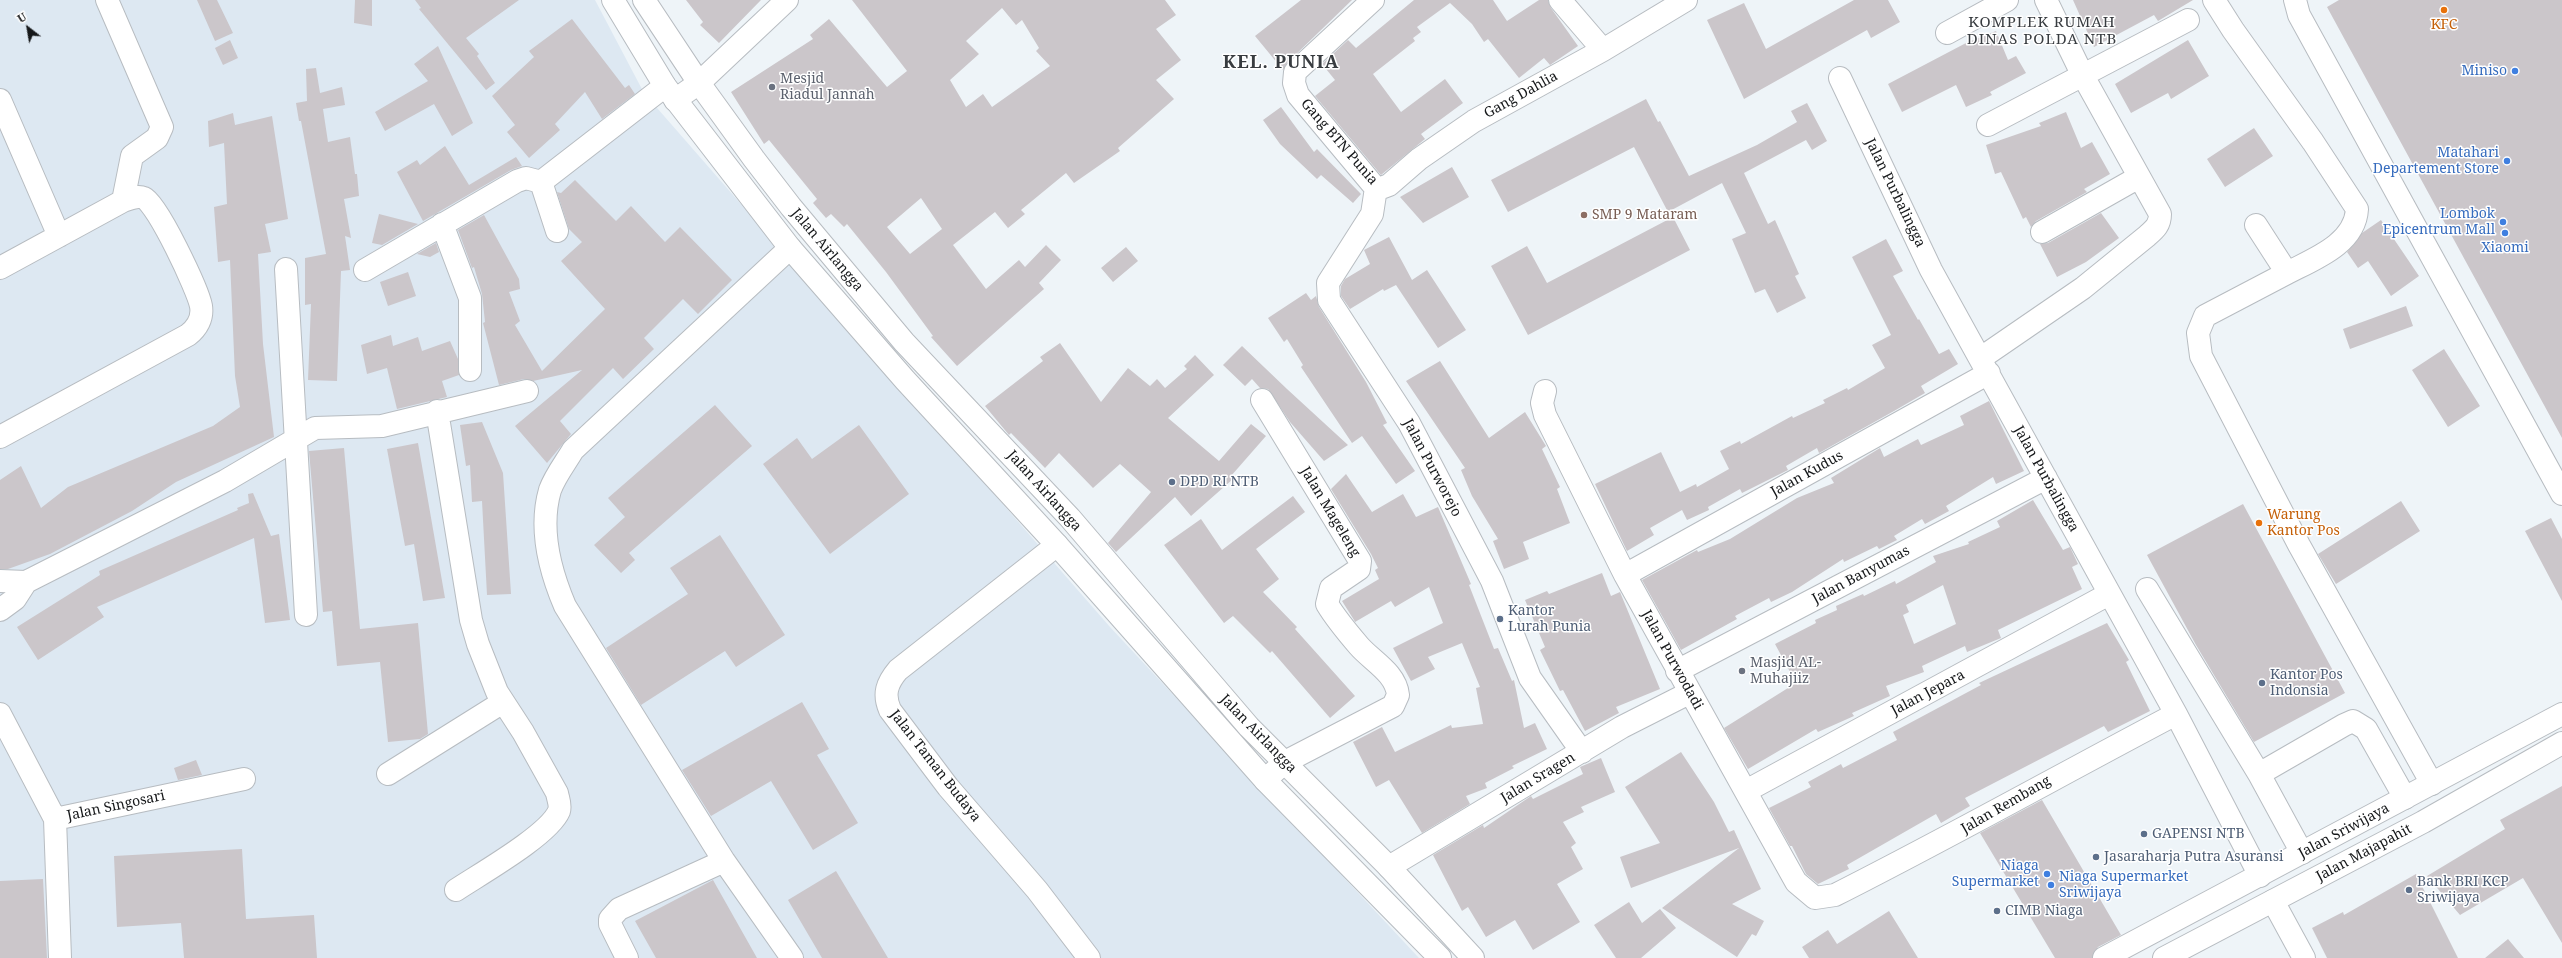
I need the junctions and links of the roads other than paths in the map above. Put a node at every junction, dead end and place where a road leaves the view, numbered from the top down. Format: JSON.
{"nodes":[{"id":1,"x":107,"y":0,"type":"edge"},
{"id":2,"x":613,"y":0,"type":"edge"},
{"id":3,"x":644,"y":0,"type":"edge"},
{"id":4,"x":787,"y":0,"type":"edge"},
{"id":5,"x":1373,"y":0,"type":"edge"},
{"id":6,"x":1560,"y":0,"type":"edge"},
{"id":7,"x":1686,"y":0,"type":"edge"},
{"id":8,"x":2007,"y":0,"type":"edge"},
{"id":9,"x":2046,"y":0,"type":"edge"},
{"id":10,"x":2214,"y":0,"type":"edge"},
{"id":11,"x":2295,"y":0,"type":"edge"},
{"id":12,"x":2188,"y":20,"type":"dead end"},
{"id":13,"x":1948,"y":34,"type":"dead end"},
{"id":14,"x":1603,"y":50,"type":"junction"},
{"id":15,"x":2082,"y":74,"type":"junction"},
{"id":16,"x":1840,"y":78,"type":"dead end"},
{"id":17,"x":699,"y":83,"type":"junction"},
{"id":18,"x":670,"y":93,"type":"junction"},
{"id":19,"x":0,"y":100,"type":"edge"},
{"id":20,"x":1988,"y":125,"type":"dead end"},
{"id":21,"x":2138,"y":177,"type":"junction"},
{"id":22,"x":541,"y":182,"type":"junction"},
{"id":23,"x":1382,"y":186,"type":"junction"},
{"id":24,"x":123,"y":201,"type":"junction"},
{"id":25,"x":442,"y":224,"type":"junction"},
{"id":26,"x":2256,"y":225,"type":"dead end"},
{"id":27,"x":557,"y":231,"type":"dead end"},
{"id":28,"x":2042,"y":232,"type":"dead end"},
{"id":29,"x":59,"y":236,"type":"junction"},
{"id":30,"x":790,"y":248,"type":"junction"},
{"id":31,"x":0,"y":268,"type":"edge"},
{"id":32,"x":286,"y":269,"type":"dead end"},
{"id":33,"x":366,"y":270,"type":"dead end"},
{"id":34,"x":2287,"y":273,"type":"junction"},
{"id":35,"x":923,"y":362,"type":"junction"},
{"id":36,"x":1985,"y":365,"type":"junction"},
{"id":37,"x":470,"y":370,"type":"dead end"},
{"id":38,"x":905,"y":380,"type":"junction"},
{"id":39,"x":527,"y":391,"type":"dead end"},
{"id":40,"x":1544,"y":391,"type":"dead end"},
{"id":41,"x":1262,"y":400,"type":"dead end"},
{"id":42,"x":437,"y":412,"type":"junction"},
{"id":43,"x":0,"y":437,"type":"edge"},
{"id":44,"x":295,"y":438,"type":"junction"},
{"id":45,"x":2046,"y":478,"type":"junction"},
{"id":46,"x":2562,"y":494,"type":"edge"},
{"id":47,"x":1057,"y":545,"type":"junction"},
{"id":48,"x":1625,"y":575,"type":"junction"},
{"id":49,"x":0,"y":581,"type":"edge"},
{"id":50,"x":26,"y":582,"type":"junction"},
{"id":51,"x":2147,"y":589,"type":"dead end"},
{"id":52,"x":2109,"y":594,"type":"junction"},
{"id":53,"x":0,"y":610,"type":"edge"},
{"id":54,"x":306,"y":615,"type":"dead end"},
{"id":55,"x":1677,"y":672,"type":"junction"},
{"id":56,"x":1689,"y":693,"type":"junction"},
{"id":57,"x":503,"y":702,"type":"junction"},
{"id":58,"x":0,"y":714,"type":"edge"},
{"id":59,"x":2176,"y":714,"type":"junction"},
{"id":60,"x":2562,"y":714,"type":"edge"},
{"id":61,"x":2562,"y":743,"type":"edge"},
{"id":62,"x":1582,"y":752,"type":"junction"},
{"id":63,"x":1285,"y":762,"type":"junction"},
{"id":64,"x":388,"y":774,"type":"dead end"},
{"id":65,"x":2259,"y":774,"type":"junction"},
{"id":66,"x":244,"y":779,"type":"dead end"},
{"id":67,"x":1265,"y":780,"type":"junction"},
{"id":68,"x":2432,"y":784,"type":"junction"},
{"id":69,"x":1746,"y":791,"type":"junction"},
{"id":70,"x":2405,"y":798,"type":"junction"},
{"id":71,"x":55,"y":819,"type":"junction"},
{"id":72,"x":2302,"y":853,"type":"junction"},
{"id":73,"x":724,"y":861,"type":"junction"},
{"id":74,"x":1389,"y":867,"type":"junction"},
{"id":75,"x":2260,"y":876,"type":"junction"},
{"id":76,"x":456,"y":890,"type":"dead end"},
{"id":77,"x":2224,"y":894,"type":"junction"},
{"id":78,"x":1835,"y":895,"type":"joint"},
{"id":79,"x":2273,"y":901,"type":"junction"},
{"id":80,"x":2238,"y":917,"type":"junction"},
{"id":81,"x":60,"y":958,"type":"edge"},
{"id":82,"x":627,"y":958,"type":"edge"},
{"id":83,"x":792,"y":958,"type":"edge"},
{"id":84,"x":1089,"y":958,"type":"edge"},
{"id":85,"x":1440,"y":958,"type":"edge"},
{"id":86,"x":1473,"y":958,"type":"edge"},
{"id":87,"x":2104,"y":958,"type":"edge"},
{"id":88,"x":2164,"y":958,"type":"edge"},
{"id":89,"x":2304,"y":958,"type":"edge"}],
"edges":[{"from":1,"to":24,"type":"street"},
{"from":2,"to":18,"type":"street","name":"Jalan Airlangga"},
{"from":3,"to":17,"type":"street","name":"Jalan Airlangga"},
{"from":4,"to":17,"type":"street"},
{"from":5,"to":23,"type":"street","name":"Gang BTN Punia"},
{"from":6,"to":14,"type":"street"},
{"from":7,"to":14,"type":"street","name":"Gang Dahlia"},
{"from":8,"to":13,"type":"street"},
{"from":9,"to":15,"type":"street","name":"Jalan Kudus"},
{"from":10,"to":34,"type":"street"},
{"from":11,"to":46,"type":"street"},
{"from":12,"to":15,"type":"street"},
{"from":14,"to":23,"type":"street","name":"Gang Dahlia"},
{"from":15,"to":20,"type":"street"},
{"from":15,"to":21,"type":"street","name":"Jalan Kudus"},
{"from":16,"to":36,"type":"street","name":"Jalan Purbalingga"},
{"from":17,"to":18,"type":"street"},
{"from":17,"to":35,"type":"street","name":"Jalan Airlangga"},
{"from":18,"to":22,"type":"street"},
{"from":18,"to":30,"type":"street","name":"Jalan Airlangga"},
{"from":19,"to":29,"type":"street"},
{"from":21,"to":28,"type":"street"},
{"from":21,"to":36,"type":"street","name":"Jalan Kudus"},
{"from":22,"to":25,"type":"street"},
{"from":22,"to":27,"type":"street"},
{"from":23,"to":62,"type":"street","name":"Jalan Purworejo"},
{"from":24,"to":29,"type":"street"},
{"from":24,"to":43,"type":"street"},
{"from":25,"to":33,"type":"street"},
{"from":25,"to":37,"type":"street"},
{"from":26,"to":34,"type":"street"},
{"from":29,"to":31,"type":"street"},
{"from":30,"to":38,"type":"street","name":"Jalan Airlangga"},
{"from":30,"to":73,"type":"street"},
{"from":32,"to":44,"type":"street"},
{"from":34,"to":68,"type":"street"},
{"from":35,"to":38,"type":"street"},
{"from":35,"to":63,"type":"street","name":"Jalan Airlangga"},
{"from":36,"to":45,"type":"street","name":"Jalan Purbalingga"},
{"from":36,"to":48,"type":"street","name":"Jalan Kudus"},
{"from":38,"to":47,"type":"street","name":"Jalan Airlangga"},
{"from":39,"to":42,"type":"street"},
{"from":40,"to":48,"type":"street","name":"Jalan Purwodadi"},
{"from":41,"to":63,"type":"street","name":"Jalan Mageleng"},
{"from":42,"to":44,"type":"street"},
{"from":42,"to":57,"type":"street"},
{"from":44,"to":50,"type":"street"},
{"from":44,"to":54,"type":"street"},
{"from":45,"to":52,"type":"street","name":"Jalan Purbalingga"},
{"from":45,"to":55,"type":"street","name":"Jalan Banyumas"},
{"from":47,"to":67,"type":"street","name":"Jalan Airlangga"},
{"from":47,"to":84,"type":"street","name":"Jalan Taman Budaya"},
{"from":48,"to":55,"type":"street","name":"Jalan Purwodadi"},
{"from":49,"to":50,"type":"street"},
{"from":50,"to":53,"type":"street"},
{"from":51,"to":65,"type":"street"},
{"from":52,"to":59,"type":"street","name":"Jalan Purbalingga"},
{"from":52,"to":69,"type":"street","name":"Jalan Jepara"},
{"from":55,"to":56,"type":"street","name":"Jalan Purwodadi"},
{"from":56,"to":62,"type":"street","name":"Jalan Sragen"},
{"from":56,"to":69,"type":"street","name":"Jalan Purwodadi"},
{"from":57,"to":64,"type":"street"},
{"from":57,"to":76,"type":"street"},
{"from":58,"to":71,"type":"street"},
{"from":59,"to":75,"type":"street","name":"Jalan Purbalingga"},
{"from":59,"to":78,"type":"street","name":"Jalan Rembang"},
{"from":60,"to":68,"type":"street","name":"Jalan Sriwijaya"},
{"from":61,"to":79,"type":"street","name":"Jalan Majapahit"},
{"from":62,"to":74,"type":"street","name":"Jalan Sragen"},
{"from":63,"to":67,"type":"street","name":"Jalan Mageleng"},
{"from":63,"to":74,"type":"street","name":"Jalan Airlangga"},
{"from":65,"to":70,"type":"street"},
{"from":65,"to":72,"type":"street"},
{"from":66,"to":71,"type":"street","name":"Jalan Singosari"},
{"from":67,"to":85,"type":"street","name":"Jalan Airlangga"},
{"from":68,"to":70,"type":"street","name":"Jalan Sriwijaya"},
{"from":69,"to":78,"type":"street","name":"Jalan Purwodadi"},
{"from":70,"to":72,"type":"street","name":"Jalan Sriwijaya"},
{"from":71,"to":81,"type":"street","name":"Jalan Singosari"},
{"from":72,"to":75,"type":"street","name":"Jalan Sriwijaya"},
{"from":73,"to":82,"type":"street"},
{"from":73,"to":83,"type":"street"},
{"from":74,"to":86,"type":"street","name":"Jalan Airlangga"},
{"from":75,"to":77,"type":"street","name":"Jalan Sriwijaya"},
{"from":77,"to":80,"type":"street"},
{"from":77,"to":87,"type":"street","name":"Jalan Sriwijaya"},
{"from":79,"to":80,"type":"street","name":"Jalan Majapahit"},
{"from":79,"to":89,"type":"street"},
{"from":80,"to":88,"type":"street","name":"Jalan Majapahit"}]}
